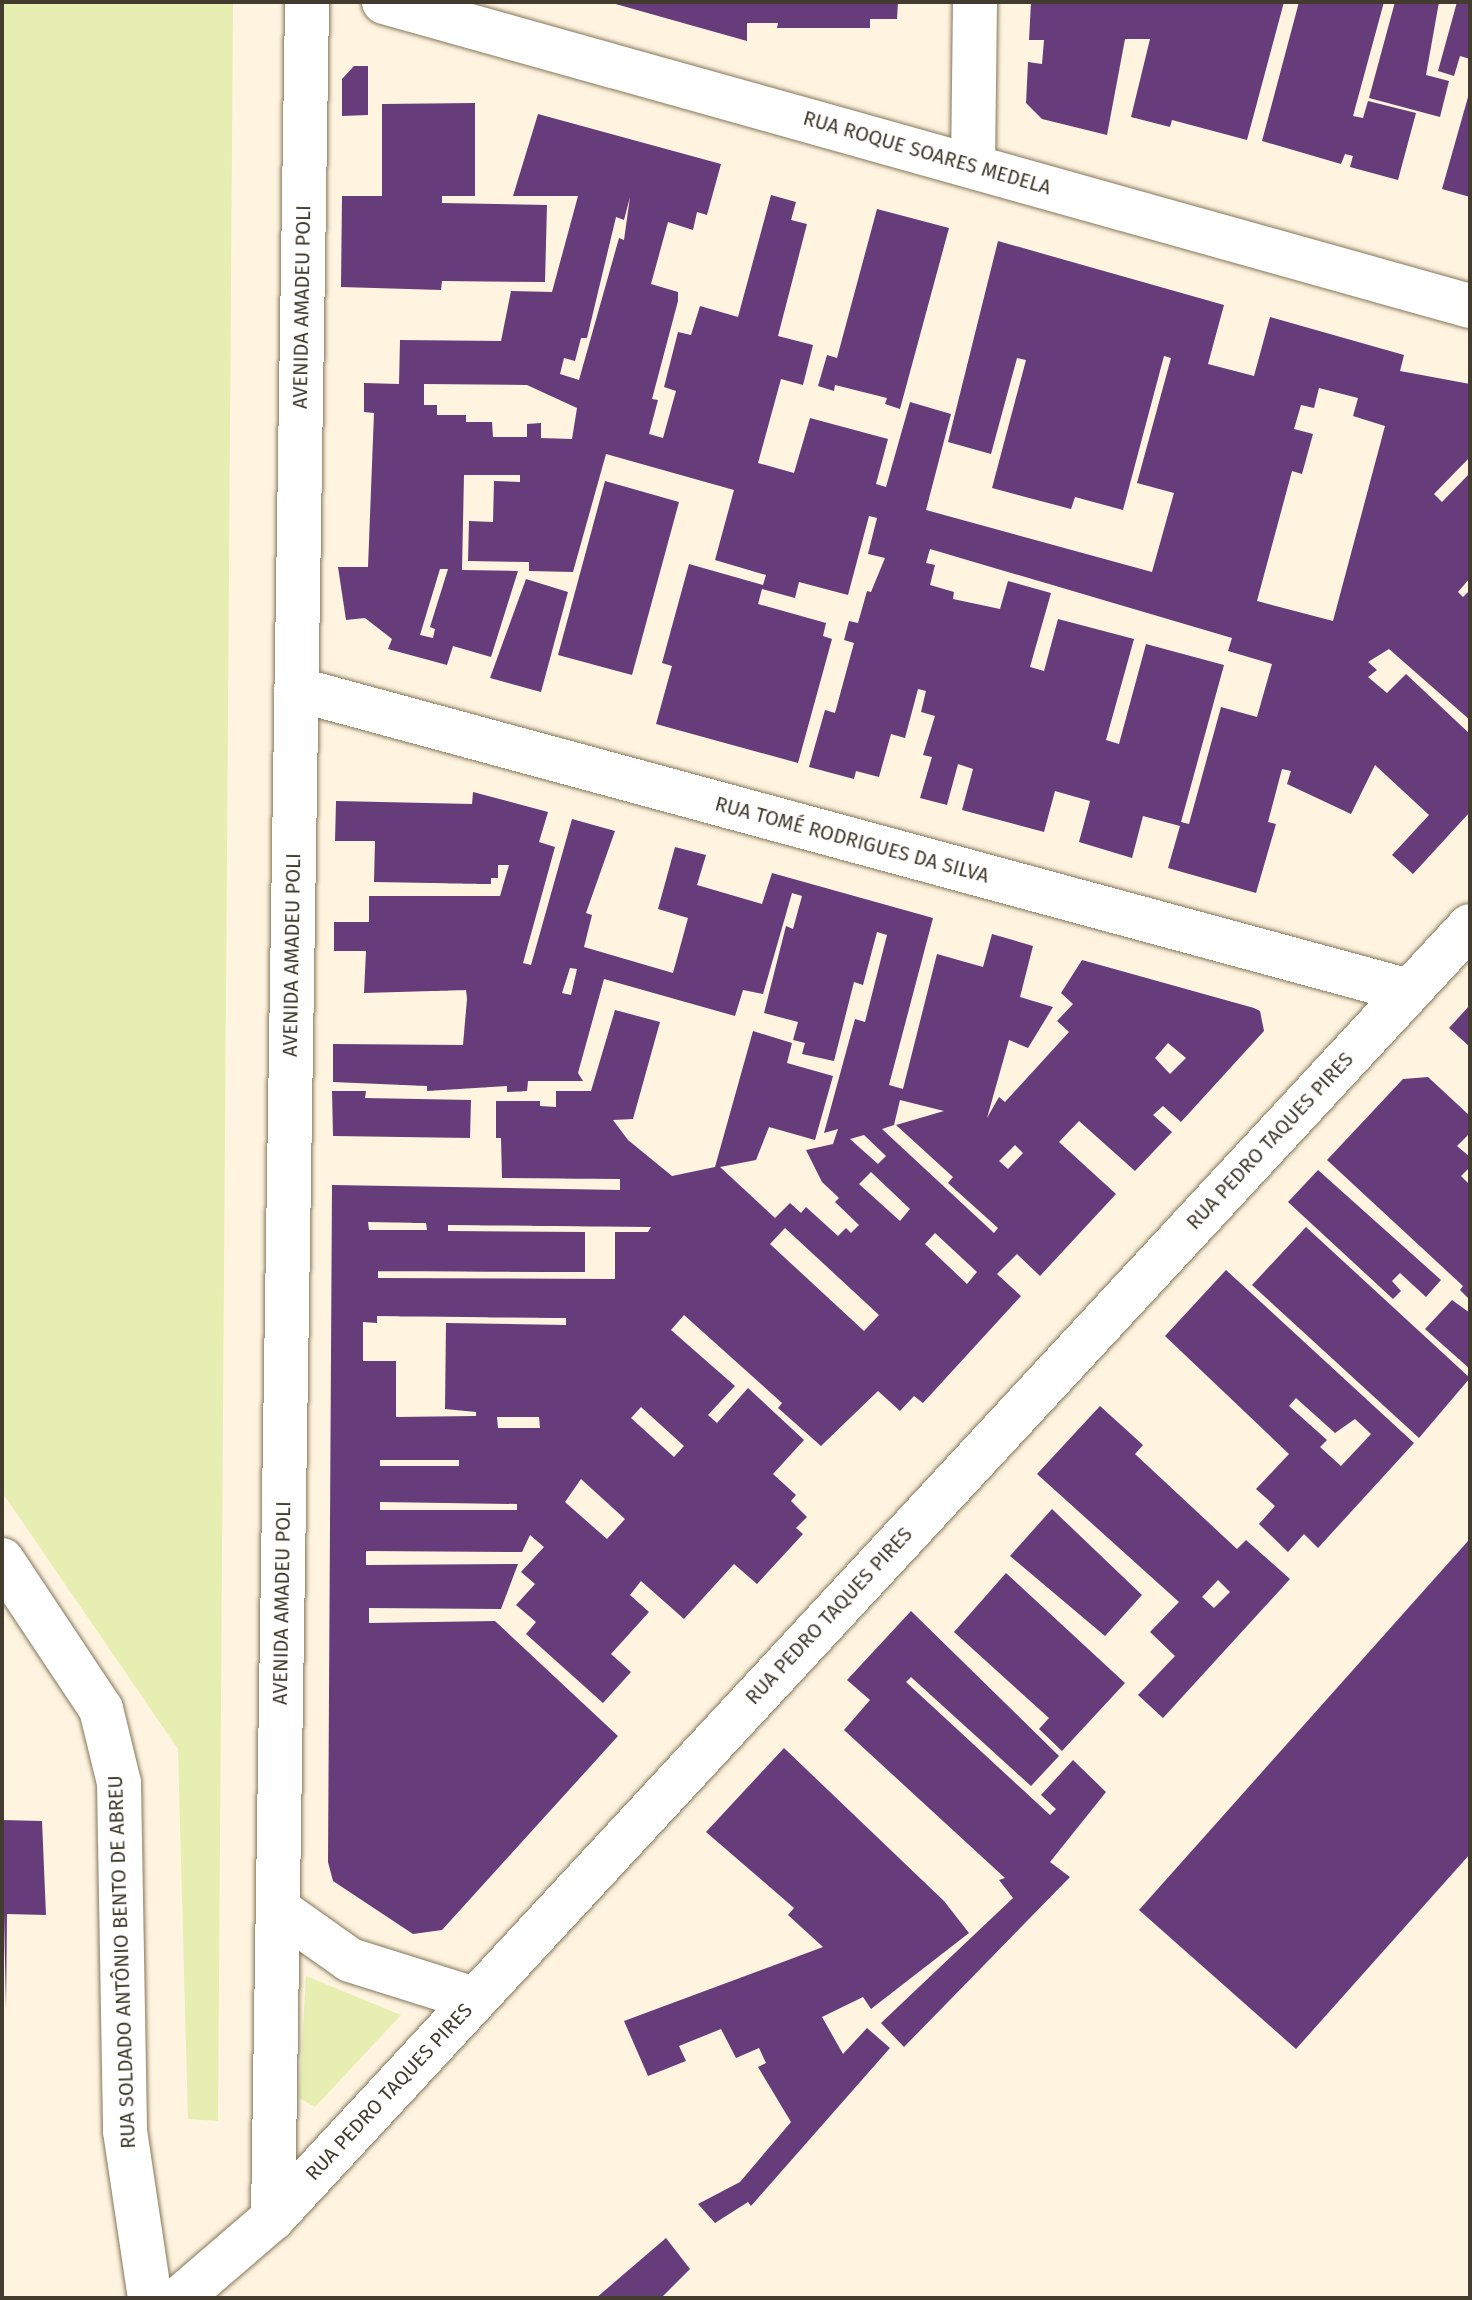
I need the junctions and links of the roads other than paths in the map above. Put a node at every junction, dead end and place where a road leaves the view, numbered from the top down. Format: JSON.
{"nodes":[{"id":1,"x":307,"y":2,"type":"edge"},
{"id":2,"x":384,"y":2,"type":"edge"},
{"id":3,"x":975,"y":2,"type":"edge"},
{"id":4,"x":973,"y":166,"type":"junction"},
{"id":5,"x":1470,"y":306,"type":"edge"},
{"id":6,"x":296,"y":689,"type":"junction"},
{"id":7,"x":1470,"y":926,"type":"edge"},
{"id":8,"x":1409,"y":991,"type":"junction"},
{"id":9,"x":2,"y":1560,"type":"edge"},
{"id":10,"x":278,"y":1909,"type":"junction"},
{"id":11,"x":474,"y":1999,"type":"junction"},
{"id":12,"x":273,"y":2218,"type":"junction"},
{"id":13,"x":150,"y":2298,"type":"edge"},
{"id":14,"x":180,"y":2298,"type":"edge"}],
"edges":[{"from":1,"to":6,"type":"street","name":"AVENIDA AMADEU POLI"},
{"from":2,"to":4,"type":"street","name":"RUA ROQUE SOARES MEDELA"},
{"from":3,"to":4,"type":"street"},
{"from":4,"to":5,"type":"street","name":"RUA ROQUE SOARES MEDELA"},
{"from":6,"to":8,"type":"street","name":"RUA TOMÉ RODRIGUES DA SILVA"},
{"from":6,"to":10,"type":"street","name":"AVENIDA AMADEU POLI"},
{"from":7,"to":8,"type":"street","name":"RUA PEDRO TAQUES PIRES"},
{"from":8,"to":11,"type":"street","name":"RUA PEDRO TAQUES PIRES"},
{"from":9,"to":13,"type":"street","name":"RUA SOLDADO ANTÔNIO BENTO DE ABREU"},
{"from":10,"to":11,"type":"street"},
{"from":10,"to":12,"type":"street","name":"AVENIDA AMADEU POLI"},
{"from":11,"to":12,"type":"street","name":"RUA PEDRO TAQUES PIRES"},
{"from":12,"to":14,"type":"street","name":"RUA PEDRO TAQUES PIRES"}]}
